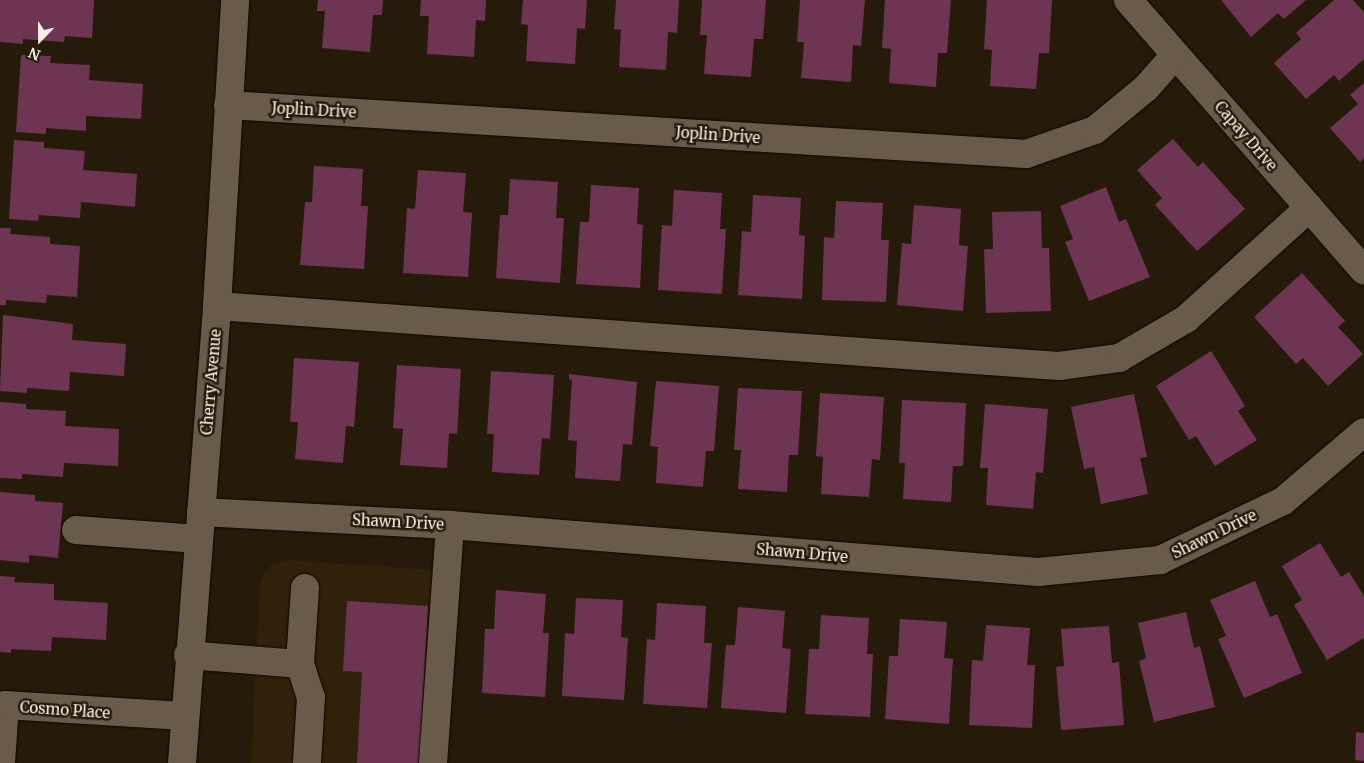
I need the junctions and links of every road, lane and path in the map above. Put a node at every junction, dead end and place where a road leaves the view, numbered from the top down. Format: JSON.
{"nodes":[{"id":1,"x":235,"y":0,"type":"edge"},
{"id":2,"x":1128,"y":0,"type":"edge"},
{"id":3,"x":1175,"y":55,"type":"junction"},
{"id":4,"x":228,"y":105,"type":"junction"},
{"id":5,"x":1309,"y":208,"type":"junction"},
{"id":6,"x":1364,"y":272,"type":"edge"},
{"id":7,"x":217,"y":306,"type":"junction"},
{"id":8,"x":1364,"y":432,"type":"edge"},
{"id":9,"x":201,"y":512,"type":"junction"},
{"id":10,"x":450,"y":525,"type":"junction"},
{"id":11,"x":76,"y":530,"type":"dead end"},
{"id":12,"x":198,"y":539,"type":"junction"},
{"id":13,"x":305,"y":588,"type":"dead end"},
{"id":14,"x":188,"y":655,"type":"junction"},
{"id":15,"x":300,"y":664,"type":"junction"},
{"id":16,"x":184,"y":716,"type":"junction"},
{"id":17,"x":1,"y":763,"type":"edge"},
{"id":18,"x":182,"y":763,"type":"edge"},
{"id":19,"x":307,"y":763,"type":"edge"},
{"id":20,"x":433,"y":763,"type":"edge"}],
"edges":[{"from":1,"to":4,"type":"street","name":"Cherry Avenue"},
{"from":2,"to":3,"type":"street","name":"Capay Drive"},
{"from":3,"to":4,"type":"street","name":"Joplin Drive"},
{"from":3,"to":5,"type":"street","name":"Capay Drive"},
{"from":4,"to":7,"type":"street","name":"Cherry Avenue"},
{"from":5,"to":6,"type":"street","name":"Capay Drive"},
{"from":5,"to":7,"type":"street"},
{"from":7,"to":9,"type":"street","name":"Cherry Avenue"},
{"from":8,"to":10,"type":"street","name":"Shawn Drive"},
{"from":9,"to":10,"type":"street","name":"Shawn Drive"},
{"from":9,"to":12,"type":"street","name":"Cherry Avenue"},
{"from":10,"to":20,"type":"street"},
{"from":11,"to":12,"type":"street"},
{"from":12,"to":14,"type":"street","name":"Cherry Avenue"},
{"from":13,"to":15,"type":"street"},
{"from":14,"to":15,"type":"street"},
{"from":14,"to":16,"type":"street","name":"Cherry Avenue"},
{"from":15,"to":19,"type":"street"},
{"from":16,"to":17,"type":"street","name":"Cosmo Place"},
{"from":16,"to":18,"type":"street","name":"Cherry Avenue"}]}
